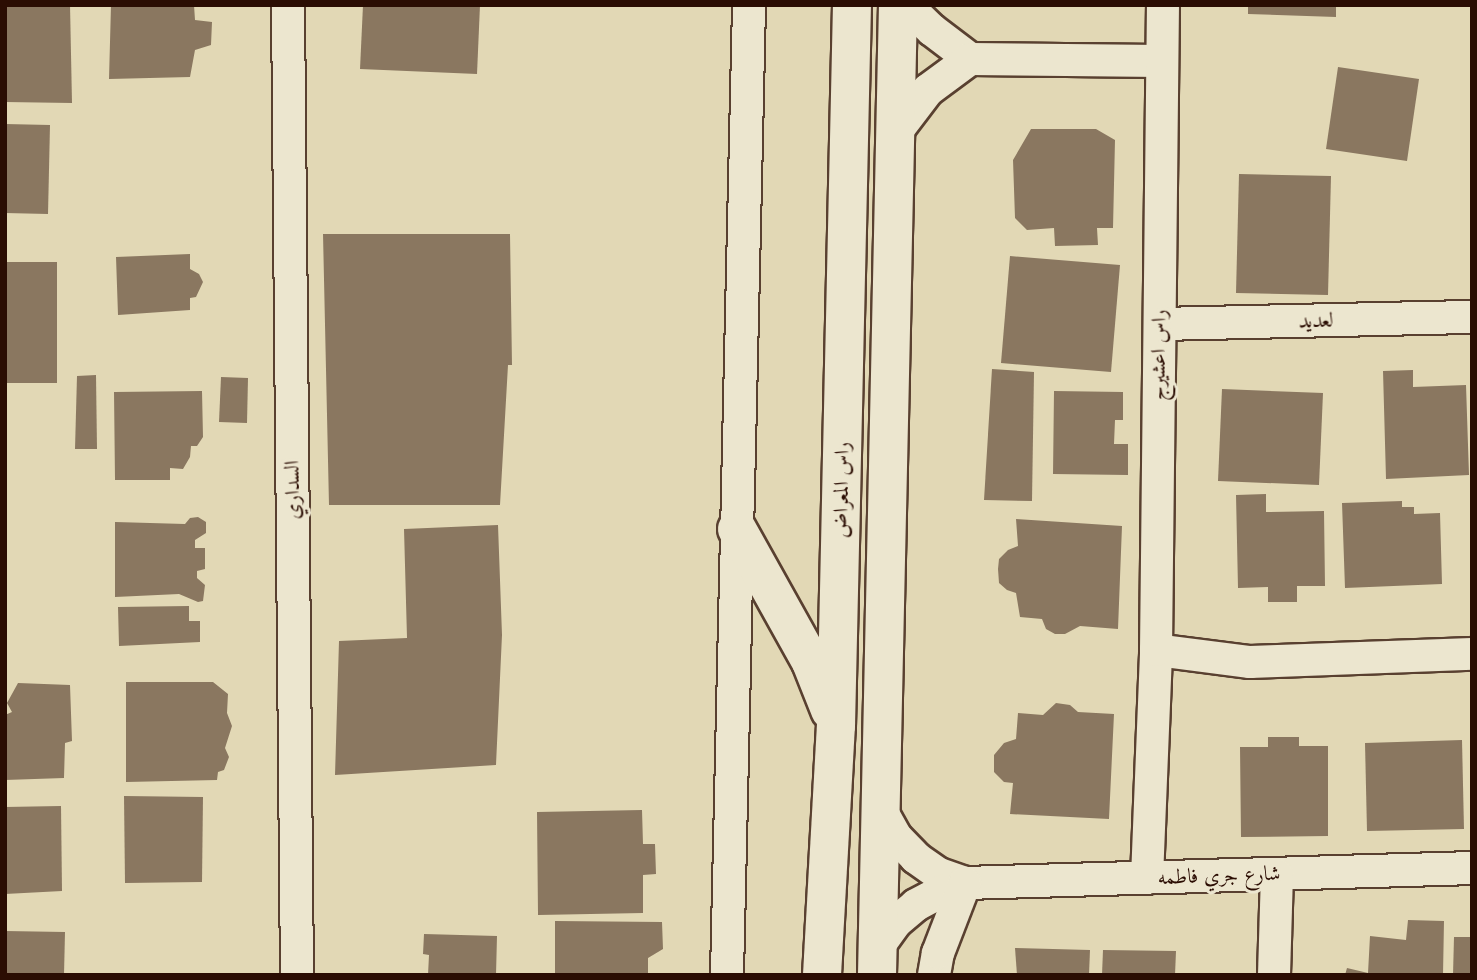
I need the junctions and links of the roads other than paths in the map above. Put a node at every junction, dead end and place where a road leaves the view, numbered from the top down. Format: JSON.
{"nodes":[{"id":1,"x":288,"y":5,"type":"edge"},
{"id":2,"x":749,"y":5,"type":"edge"},
{"id":3,"x":852,"y":5,"type":"edge"},
{"id":4,"x":898,"y":5,"type":"edge"},
{"id":5,"x":906,"y":5,"type":"edge"},
{"id":6,"x":1163,"y":5,"type":"edge"},
{"id":7,"x":970,"y":59,"type":"junction"},
{"id":8,"x":1161,"y":61,"type":"junction"},
{"id":9,"x":896,"y":132,"type":"junction"},
{"id":10,"x":1472,"y":317,"type":"edge"},
{"id":11,"x":1160,"y":324,"type":"junction"},
{"id":12,"x":737,"y":528,"type":"junction"},
{"id":13,"x":1156,"y":650,"type":"junction"},
{"id":14,"x":1472,"y":654,"type":"edge"},
{"id":15,"x":836,"y":726,"type":"junction"},
{"id":16,"x":882,"y":813,"type":"junction"},
{"id":17,"x":1472,"y":868,"type":"edge"},
{"id":18,"x":1277,"y":875,"type":"junction"},
{"id":19,"x":1147,"y":878,"type":"junction"},
{"id":20,"x":965,"y":883,"type":"junction"},
{"id":21,"x":878,"y":959,"type":"edge"},
{"id":22,"x":298,"y":975,"type":"edge"},
{"id":23,"x":727,"y":975,"type":"edge"},
{"id":24,"x":822,"y":975,"type":"edge"},
{"id":25,"x":934,"y":975,"type":"edge"},
{"id":26,"x":1274,"y":975,"type":"edge"}],
"edges":[{"from":1,"to":22,"type":"street","name":"السداري"},
{"from":2,"to":12,"type":"street"},
{"from":3,"to":15,"type":"street","name":"راس المعراض"},
{"from":4,"to":9,"type":"street"},
{"from":5,"to":7,"type":"street"},
{"from":6,"to":8,"type":"street","name":"راس اعشيرج"},
{"from":7,"to":8,"type":"street"},
{"from":7,"to":9,"type":"street"},
{"from":8,"to":11,"type":"street","name":"راس اعشيرج"},
{"from":9,"to":16,"type":"street"},
{"from":10,"to":11,"type":"street","name":"لعديد"},
{"from":11,"to":13,"type":"street","name":"راس اعشيرج"},
{"from":12,"to":15,"type":"street"},
{"from":12,"to":23,"type":"street"},
{"from":13,"to":14,"type":"street"},
{"from":13,"to":19,"type":"street","name":"راس اعشيرج"},
{"from":15,"to":24,"type":"street","name":"راس المعراض"},
{"from":16,"to":20,"type":"street","name":"شارع جري فاطمه"},
{"from":16,"to":21,"type":"street"},
{"from":17,"to":18,"type":"street","name":"شارع جري فاطمه"},
{"from":18,"to":19,"type":"street","name":"شارع جري فاطمه"},
{"from":18,"to":26,"type":"street"},
{"from":19,"to":20,"type":"street","name":"شارع جري فاطمه"},
{"from":20,"to":21,"type":"street","name":"شارع جري فاطمه"},
{"from":20,"to":25,"type":"street"}]}
